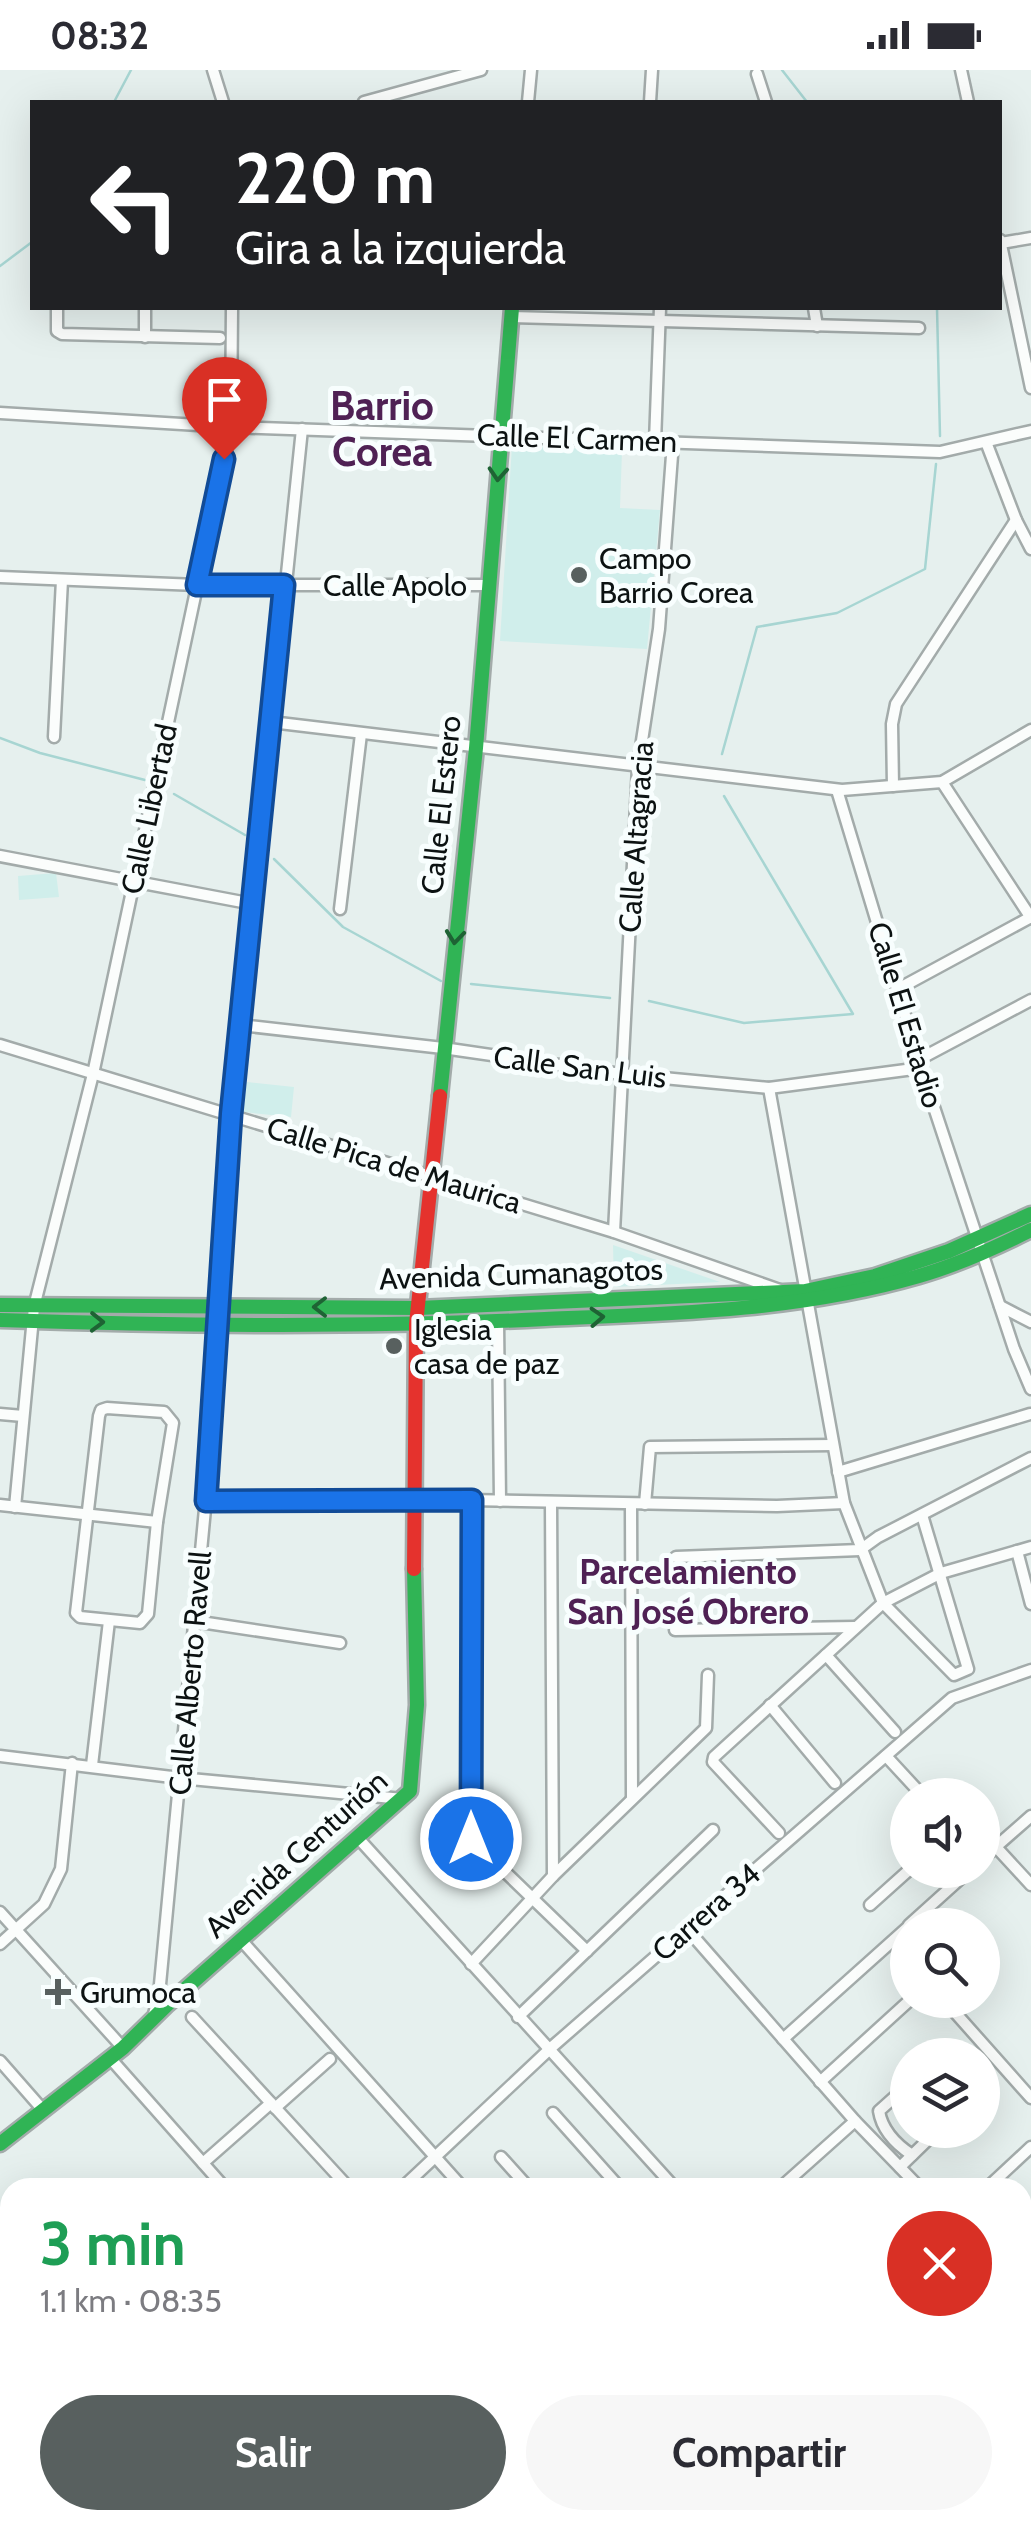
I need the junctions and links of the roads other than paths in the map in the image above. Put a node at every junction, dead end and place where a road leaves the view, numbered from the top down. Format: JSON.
{"nodes":[{"id":1,"x":213,"y":70,"type":"edge"},
{"id":2,"x":481,"y":70,"type":"edge"},
{"id":3,"x":531,"y":70,"type":"edge"},
{"id":4,"x":652,"y":70,"type":"edge"},
{"id":5,"x":961,"y":70,"type":"edge"},
{"id":6,"x":757,"y":74,"type":"dead end"},
{"id":7,"x":442,"y":76,"type":"edge"},
{"id":8,"x":222,"y":100,"type":"edge"},
{"id":9,"x":370,"y":100,"type":"edge"},
{"id":10,"x":528,"y":100,"type":"edge"},
{"id":11,"x":650,"y":100,"type":"edge"},
{"id":12,"x":765,"y":100,"type":"edge"},
{"id":13,"x":968,"y":100,"type":"edge"},
{"id":14,"x":1031,"y":238,"type":"edge"},
{"id":15,"x":1002,"y":241,"type":"edge"},
{"id":16,"x":1002,"y":250,"type":"edge"},
{"id":17,"x":56,"y":310,"type":"edge"},
{"id":18,"x":146,"y":310,"type":"edge"},
{"id":19,"x":232,"y":310,"type":"edge"},
{"id":20,"x":660,"y":310,"type":"edge"},
{"id":21,"x":814,"y":310,"type":"edge"},
{"id":22,"x":512,"y":312,"type":"edge"},
{"id":23,"x":661,"y":321,"type":"junction"},
{"id":24,"x":817,"y":326,"type":"junction"},
{"id":25,"x":919,"y":328,"type":"dead end"},
{"id":26,"x":146,"y":337,"type":"junction"},
{"id":27,"x":220,"y":338,"type":"dead end"},
{"id":28,"x":1031,"y":388,"type":"edge"},
{"id":29,"x":0,"y":413,"type":"edge"},
{"id":30,"x":231,"y":427,"type":"junction"},
{"id":31,"x":302,"y":429,"type":"junction"},
{"id":32,"x":1031,"y":431,"type":"edge"},
{"id":33,"x":501,"y":435,"type":"junction"},
{"id":34,"x":656,"y":442,"type":"junction"},
{"id":35,"x":672,"y":442,"type":"junction"},
{"id":36,"x":986,"y":442,"type":"junction"},
{"id":37,"x":1016,"y":520,"type":"junction"},
{"id":38,"x":1031,"y":549,"type":"edge"},
{"id":39,"x":0,"y":577,"type":"edge"},
{"id":40,"x":62,"y":580,"type":"junction"},
{"id":41,"x":197,"y":585,"type":"junction"},
{"id":42,"x":284,"y":585,"type":"junction"},
{"id":43,"x":489,"y":585,"type":"junction"},
{"id":44,"x":271,"y":722,"type":"junction"},
{"id":45,"x":1031,"y":730,"type":"edge"},
{"id":46,"x":361,"y":734,"type":"junction"},
{"id":47,"x":54,"y":737,"type":"dead end"},
{"id":48,"x":476,"y":748,"type":"junction"},
{"id":49,"x":638,"y":767,"type":"junction"},
{"id":50,"x":942,"y":782,"type":"junction"},
{"id":51,"x":893,"y":786,"type":"junction"},
{"id":52,"x":837,"y":790,"type":"junction"},
{"id":53,"x":0,"y":856,"type":"edge"},
{"id":54,"x":134,"y":881,"type":"junction"},
{"id":55,"x":253,"y":904,"type":"junction"},
{"id":56,"x":340,"y":909,"type":"dead end"},
{"id":57,"x":1031,"y":917,"type":"edge"},
{"id":58,"x":898,"y":990,"type":"junction"},
{"id":59,"x":1031,"y":1000,"type":"edge"},
{"id":60,"x":240,"y":1025,"type":"junction"},
{"id":61,"x":0,"y":1045,"type":"edge"},
{"id":62,"x":443,"y":1048,"type":"junction"},
{"id":63,"x":919,"y":1064,"type":"junction"},
{"id":64,"x":93,"y":1074,"type":"junction"},
{"id":65,"x":621,"y":1074,"type":"junction"},
{"id":66,"x":769,"y":1088,"type":"junction"},
{"id":67,"x":231,"y":1114,"type":"junction"},
{"id":68,"x":432,"y":1176,"type":"junction"},
{"id":69,"x":1031,"y":1214,"type":"edge"},
{"id":70,"x":1031,"y":1230,"type":"edge"},
{"id":71,"x":614,"y":1232,"type":"junction"},
{"id":72,"x":980,"y":1246,"type":"junction"},
{"id":73,"x":786,"y":1292,"type":"junction"},
{"id":74,"x":806,"y":1297,"type":"junction"},
{"id":75,"x":0,"y":1305,"type":"edge"},
{"id":76,"x":1000,"y":1306,"type":"junction"},
{"id":77,"x":33,"y":1314,"type":"junction"},
{"id":78,"x":217,"y":1315,"type":"junction"},
{"id":79,"x":417,"y":1316,"type":"junction"},
{"id":80,"x":0,"y":1320,"type":"edge"},
{"id":81,"x":1030,"y":1321,"type":"edge"},
{"id":82,"x":498,"y":1322,"type":"junction"},
{"id":83,"x":1031,"y":1389,"type":"edge"},
{"id":84,"x":0,"y":1414,"type":"edge"},
{"id":85,"x":1030,"y":1414,"type":"edge"},
{"id":86,"x":23,"y":1416,"type":"junction"},
{"id":87,"x":833,"y":1445,"type":"junction"},
{"id":88,"x":1031,"y":1458,"type":"edge"},
{"id":89,"x":838,"y":1472,"type":"junction"},
{"id":90,"x":413,"y":1500,"type":"junction"},
{"id":91,"x":472,"y":1500,"type":"junction"},
{"id":92,"x":206,"y":1501,"type":"junction"},
{"id":93,"x":500,"y":1501,"type":"junction"},
{"id":94,"x":551,"y":1502,"type":"junction"},
{"id":95,"x":844,"y":1503,"type":"junction"},
{"id":96,"x":631,"y":1504,"type":"junction"},
{"id":97,"x":645,"y":1504,"type":"junction"},
{"id":98,"x":0,"y":1505,"type":"edge"},
{"id":99,"x":15,"y":1506,"type":"junction"},
{"id":100,"x":87,"y":1514,"type":"junction"},
{"id":101,"x":922,"y":1515,"type":"junction"},
{"id":102,"x":157,"y":1522,"type":"junction"},
{"id":103,"x":1031,"y":1547,"type":"edge"},
{"id":104,"x":860,"y":1550,"type":"junction"},
{"id":105,"x":1017,"y":1551,"type":"junction"},
{"id":106,"x":676,"y":1557,"type":"dead end"},
{"id":107,"x":941,"y":1573,"type":"junction"},
{"id":108,"x":883,"y":1602,"type":"junction"},
{"id":109,"x":1031,"y":1604,"type":"edge"},
{"id":110,"x":109,"y":1620,"type":"junction"},
{"id":111,"x":194,"y":1620,"type":"junction"},
{"id":112,"x":856,"y":1627,"type":"junction"},
{"id":113,"x":675,"y":1630,"type":"dead end"},
{"id":114,"x":340,"y":1643,"type":"dead end"},
{"id":115,"x":826,"y":1654,"type":"junction"},
{"id":116,"x":1031,"y":1670,"type":"edge"},
{"id":117,"x":708,"y":1675,"type":"dead end"},
{"id":118,"x":770,"y":1705,"type":"junction"},
{"id":119,"x":894,"y":1732,"type":"dead end"},
{"id":120,"x":0,"y":1756,"type":"edge"},
{"id":121,"x":886,"y":1756,"type":"junction"},
{"id":122,"x":72,"y":1763,"type":"junction"},
{"id":123,"x":92,"y":1764,"type":"junction"},
{"id":124,"x":180,"y":1778,"type":"junction"},
{"id":125,"x":906,"y":1778,"type":"edge"},
{"id":126,"x":835,"y":1784,"type":"dead end"},
{"id":127,"x":632,"y":1797,"type":"junction"},
{"id":128,"x":403,"y":1799,"type":"junction"},
{"id":129,"x":1031,"y":1816,"type":"edge"},
{"id":130,"x":713,"y":1830,"type":"dead end"},
{"id":131,"x":780,"y":1833,"type":"dead end"},
{"id":132,"x":359,"y":1840,"type":"junction"},
{"id":133,"x":1000,"y":1843,"type":"edge"},
{"id":134,"x":1000,"y":1850,"type":"edge"},
{"id":135,"x":553,"y":1876,"type":"junction"},
{"id":136,"x":1031,"y":1885,"type":"edge"},
{"id":137,"x":890,"y":1888,"type":"edge"},
{"id":138,"x":950,"y":1888,"type":"edge"},
{"id":139,"x":532,"y":1898,"type":"junction"},
{"id":140,"x":870,"y":1906,"type":"dead end"},
{"id":141,"x":928,"y":1908,"type":"edge"},
{"id":142,"x":0,"y":1912,"type":"edge"},
{"id":143,"x":687,"y":1929,"type":"junction"},
{"id":144,"x":16,"y":1930,"type":"junction"},
{"id":145,"x":242,"y":1941,"type":"junction"},
{"id":146,"x":890,"y":1942,"type":"edge"},
{"id":147,"x":0,"y":1944,"type":"edge"},
{"id":148,"x":587,"y":1951,"type":"junction"},
{"id":149,"x":471,"y":1964,"type":"junction"},
{"id":150,"x":192,"y":2017,"type":"dead end"},
{"id":151,"x":518,"y":2017,"type":"junction"},
{"id":152,"x":890,"y":2018,"type":"edge"},
{"id":153,"x":960,"y":2018,"type":"edge"},
{"id":154,"x":152,"y":2020,"type":"junction"},
{"id":155,"x":783,"y":2039,"type":"junction"},
{"id":156,"x":123,"y":2048,"type":"junction"},
{"id":157,"x":548,"y":2050,"type":"junction"},
{"id":158,"x":110,"y":2058,"type":"junction"},
{"id":159,"x":330,"y":2059,"type":"dead end"},
{"id":160,"x":0,"y":2061,"type":"edge"},
{"id":161,"x":820,"y":2082,"type":"junction"},
{"id":162,"x":1031,"y":2098,"type":"edge"},
{"id":163,"x":890,"y":2101,"type":"edge"},
{"id":164,"x":273,"y":2105,"type":"junction"},
{"id":165,"x":43,"y":2110,"type":"junction"},
{"id":166,"x":553,"y":2114,"type":"dead end"},
{"id":167,"x":855,"y":2121,"type":"junction"},
{"id":168,"x":890,"y":2135,"type":"edge"},
{"id":169,"x":0,"y":2144,"type":"edge"},
{"id":170,"x":1031,"y":2147,"type":"edge"},
{"id":171,"x":904,"y":2148,"type":"edge"},
{"id":172,"x":919,"y":2148,"type":"edge"},
{"id":173,"x":912,"y":2155,"type":"junction"},
{"id":174,"x":435,"y":2156,"type":"junction"},
{"id":175,"x":501,"y":2157,"type":"dead end"},
{"id":176,"x":203,"y":2164,"type":"junction"},
{"id":177,"x":900,"y":2167,"type":"junction"},
{"id":178,"x":216,"y":2178,"type":"edge"},
{"id":179,"x":340,"y":2178,"type":"edge"},
{"id":180,"x":412,"y":2178,"type":"edge"},
{"id":181,"x":455,"y":2178,"type":"edge"},
{"id":182,"x":519,"y":2178,"type":"edge"},
{"id":183,"x":611,"y":2178,"type":"edge"},
{"id":184,"x":666,"y":2178,"type":"edge"},
{"id":185,"x":791,"y":2178,"type":"edge"},
{"id":186,"x":910,"y":2178,"type":"edge"},
{"id":187,"x":998,"y":2178,"type":"edge"}],
"edges":[{"from":1,"to":8,"type":"street"},
{"from":2,"to":7,"type":"street"},
{"from":3,"to":10,"type":"street"},
{"from":4,"to":11,"type":"street"},
{"from":5,"to":13,"type":"street"},
{"from":6,"to":12,"type":"street"},
{"from":7,"to":9,"type":"street"},
{"from":14,"to":15,"type":"street"},
{"from":16,"to":28,"type":"street"},
{"from":17,"to":26,"type":"street"},
{"from":18,"to":26,"type":"street"},
{"from":19,"to":30,"type":"street","name":"Calle Libertad"},
{"from":20,"to":23,"type":"street"},
{"from":21,"to":24,"type":"street"},
{"from":22,"to":23,"type":"street"},
{"from":22,"to":33,"type":"street","name":"Calle El Estero"},
{"from":23,"to":24,"type":"street"},
{"from":23,"to":34,"type":"street"},
{"from":24,"to":25,"type":"street"},
{"from":26,"to":27,"type":"street"},
{"from":29,"to":30,"type":"street","name":"Calle El Carmen"},
{"from":30,"to":31,"type":"street","name":"Calle El Carmen"},
{"from":30,"to":41,"type":"street","name":"Calle Libertad"},
{"from":31,"to":33,"type":"street","name":"Calle El Carmen"},
{"from":31,"to":42,"type":"street","name":"Calle Alberto Ravell"},
{"from":32,"to":36,"type":"street","name":"Calle El Carmen"},
{"from":33,"to":34,"type":"street","name":"Calle El Carmen"},
{"from":33,"to":43,"type":"street","name":"Calle El Estero","one_way":true},
{"from":34,"to":35,"type":"street","name":"Calle El Carmen"},
{"from":35,"to":36,"type":"street","name":"Calle El Carmen"},
{"from":35,"to":49,"type":"street","name":"Calle Altagracia"},
{"from":36,"to":37,"type":"street"},
{"from":37,"to":38,"type":"street"},
{"from":37,"to":51,"type":"street"},
{"from":39,"to":40,"type":"street","name":"Calle Apolo"},
{"from":40,"to":41,"type":"street","name":"Calle Apolo"},
{"from":40,"to":47,"type":"street"},
{"from":41,"to":42,"type":"street","name":"Calle Apolo"},
{"from":41,"to":54,"type":"street","name":"Calle Libertad"},
{"from":42,"to":43,"type":"street","name":"Calle Apolo"},
{"from":42,"to":44,"type":"street","name":"Calle Alberto Ravell"},
{"from":43,"to":48,"type":"street","name":"Calle El Estero"},
{"from":44,"to":46,"type":"street"},
{"from":44,"to":55,"type":"street","name":"Calle Alberto Ravell"},
{"from":45,"to":50,"type":"street"},
{"from":46,"to":48,"type":"street"},
{"from":46,"to":56,"type":"street"},
{"from":48,"to":49,"type":"street"},
{"from":48,"to":62,"type":"street","name":"Calle El Estero","one_way":true},
{"from":49,"to":52,"type":"street"},
{"from":49,"to":65,"type":"street","name":"Calle Altagracia"},
{"from":50,"to":51,"type":"street"},
{"from":50,"to":57,"type":"street"},
{"from":51,"to":52,"type":"street"},
{"from":52,"to":58,"type":"street","name":"Calle El Estadio"},
{"from":53,"to":54,"type":"street"},
{"from":54,"to":55,"type":"street"},
{"from":54,"to":64,"type":"street","name":"Calle Libertad"},
{"from":55,"to":60,"type":"street","name":"Calle Alberto Ravell"},
{"from":57,"to":58,"type":"street"},
{"from":58,"to":63,"type":"street","name":"Calle El Estadio"},
{"from":59,"to":63,"type":"street","name":"Calle San Luis"},
{"from":60,"to":62,"type":"street","name":"Calle San Luis"},
{"from":60,"to":67,"type":"street","name":"Calle Alberto Ravell"},
{"from":61,"to":64,"type":"street","name":"Calle Pica de Maurica"},
{"from":62,"to":65,"type":"street","name":"Calle San Luis"},
{"from":62,"to":68,"type":"street","name":"Calle El Estero"},
{"from":63,"to":66,"type":"street","name":"Calle San Luis"},
{"from":63,"to":72,"type":"street","name":"Calle El Estadio"},
{"from":64,"to":67,"type":"street","name":"Calle Pica de Maurica"},
{"from":64,"to":77,"type":"street","name":"Calle Libertad"},
{"from":65,"to":66,"type":"street","name":"Calle San Luis"},
{"from":65,"to":71,"type":"street","name":"Calle Altagracia"},
{"from":66,"to":74,"type":"street"},
{"from":67,"to":68,"type":"street","name":"Calle Pica de Maurica"},
{"from":67,"to":78,"type":"street","name":"Calle Alberto Ravell"},
{"from":68,"to":71,"type":"street","name":"Calle Pica de Maurica"},
{"from":68,"to":79,"type":"street","name":"Calle El Estero"},
{"from":69,"to":72,"type":"street","name":"Avenida Cumanagotos"},
{"from":70,"to":72,"type":"street","name":"Avenida Cumanagotos"},
{"from":71,"to":73,"type":"street","name":"Calle Pica de Maurica"},
{"from":72,"to":74,"type":"street","name":"Avenida Cumanagotos"},
{"from":72,"to":76,"type":"street","name":"Calle El Estadio"},
{"from":73,"to":74,"type":"street","name":"Avenida Cumanagotos"},
{"from":73,"to":79,"type":"street","name":"Avenida Cumanagotos"},
{"from":82,"to":74,"type":"street","name":"Avenida Cumanagotos","one_way":true},
{"from":74,"to":87,"type":"street"},
{"from":75,"to":77,"type":"street","name":"Avenida Cumanagotos"},
{"from":76,"to":81,"type":"street"},
{"from":76,"to":83,"type":"street","name":"Calle El Estadio"},
{"from":77,"to":78,"type":"street","name":"Avenida Cumanagotos"},
{"from":77,"to":80,"type":"street","name":"Avenida Cumanagotos"},
{"from":77,"to":86,"type":"street","name":"Calle Libertad"},
{"from":78,"to":79,"type":"street","name":"Avenida Cumanagotos"},
{"from":78,"to":92,"type":"street","name":"Calle Alberto Ravell"},
{"from":79,"to":82,"type":"street","name":"Avenida Cumanagotos"},
{"from":79,"to":90,"type":"street","name":"Avenida Centurión"},
{"from":82,"to":93,"type":"street"},
{"from":84,"to":86,"type":"street"},
{"from":85,"to":89,"type":"street"},
{"from":86,"to":99,"type":"street","name":"Calle Libertad"},
{"from":87,"to":89,"type":"street"},
{"from":87,"to":97,"type":"street"},
{"from":88,"to":101,"type":"street"},
{"from":89,"to":95,"type":"street"},
{"from":90,"to":91,"type":"street"},
{"from":90,"to":92,"type":"street"},
{"from":90,"to":128,"type":"street","name":"Avenida Centurión"},
{"from":91,"to":93,"type":"street"},
{"from":91,"to":139,"type":"street"},
{"from":92,"to":111,"type":"street","name":"Calle Alberto Ravell"},
{"from":93,"to":94,"type":"street"},
{"from":94,"to":96,"type":"street"},
{"from":94,"to":135,"type":"street"},
{"from":95,"to":97,"type":"street"},
{"from":95,"to":104,"type":"street"},
{"from":96,"to":97,"type":"street"},
{"from":96,"to":127,"type":"street"},
{"from":98,"to":99,"type":"street"},
{"from":99,"to":100,"type":"street"},
{"from":100,"to":102,"type":"street"},
{"from":100,"to":102,"type":"street"},
{"from":100,"to":110,"type":"street"},
{"from":101,"to":104,"type":"street"},
{"from":101,"to":107,"type":"street"},
{"from":102,"to":110,"type":"street"},
{"from":103,"to":105,"type":"street"},
{"from":104,"to":106,"type":"street"},
{"from":104,"to":108,"type":"street"},
{"from":105,"to":107,"type":"street"},
{"from":105,"to":109,"type":"street"},
{"from":107,"to":108,"type":"street"},
{"from":107,"to":108,"type":"street"},
{"from":108,"to":112,"type":"street"},
{"from":110,"to":123,"type":"street"},
{"from":111,"to":114,"type":"street"},
{"from":111,"to":124,"type":"street","name":"Calle Alberto Ravell"},
{"from":112,"to":113,"type":"street"},
{"from":112,"to":115,"type":"street"},
{"from":115,"to":118,"type":"street"},
{"from":115,"to":119,"type":"street"},
{"from":116,"to":121,"type":"street","name":"Carrera 34"},
{"from":117,"to":127,"type":"street"},
{"from":118,"to":126,"type":"street"},
{"from":118,"to":131,"type":"street"},
{"from":120,"to":122,"type":"street"},
{"from":121,"to":125,"type":"street"},
{"from":121,"to":143,"type":"street","name":"Carrera 34"},
{"from":122,"to":123,"type":"street"},
{"from":122,"to":144,"type":"street"},
{"from":123,"to":124,"type":"street"},
{"from":124,"to":128,"type":"street"},
{"from":124,"to":154,"type":"street","name":"Calle Alberto Ravell"},
{"from":127,"to":135,"type":"street"},
{"from":128,"to":132,"type":"street","name":"Avenida Centurión"},
{"from":129,"to":133,"type":"street"},
{"from":130,"to":148,"type":"street"},
{"from":132,"to":145,"type":"street","name":"Avenida Centurión"},
{"from":132,"to":149,"type":"street"},
{"from":134,"to":136,"type":"street"},
{"from":135,"to":139,"type":"street"},
{"from":137,"to":140,"type":"street"},
{"from":138,"to":141,"type":"street"},
{"from":139,"to":148,"type":"street"},
{"from":139,"to":149,"type":"street"},
{"from":142,"to":144,"type":"street"},
{"from":143,"to":155,"type":"street"},
{"from":143,"to":157,"type":"street","name":"Carrera 34"},
{"from":144,"to":147,"type":"street"},
{"from":144,"to":156,"type":"street"},
{"from":145,"to":154,"type":"street","name":"Avenida Centurión"},
{"from":145,"to":174,"type":"street"},
{"from":146,"to":155,"type":"street"},
{"from":148,"to":151,"type":"street"},
{"from":149,"to":151,"type":"street"},
{"from":150,"to":164,"type":"street"},
{"from":151,"to":157,"type":"street"},
{"from":152,"to":161,"type":"street"},
{"from":153,"to":162,"type":"street"},
{"from":154,"to":156,"type":"street","name":"Avenida Centurión"},
{"from":155,"to":161,"type":"street"},
{"from":156,"to":158,"type":"street","name":"Avenida Centurión"},
{"from":157,"to":174,"type":"street","name":"Carrera 34"},
{"from":157,"to":184,"type":"street"},
{"from":158,"to":165,"type":"street","name":"Avenida Centurión"},
{"from":158,"to":176,"type":"street"},
{"from":159,"to":164,"type":"street"},
{"from":160,"to":165,"type":"street"},
{"from":161,"to":167,"type":"street"},
{"from":163,"to":168,"type":"street"},
{"from":164,"to":176,"type":"street"},
{"from":164,"to":179,"type":"street"},
{"from":165,"to":169,"type":"street","name":"Avenida Centurión"},
{"from":166,"to":183,"type":"street"},
{"from":167,"to":177,"type":"street"},
{"from":167,"to":185,"type":"street"},
{"from":170,"to":187,"type":"street"},
{"from":171,"to":173,"type":"street"},
{"from":172,"to":173,"type":"street"},
{"from":173,"to":177,"type":"street"},
{"from":174,"to":180,"type":"street","name":"Carrera 34"},
{"from":174,"to":181,"type":"street"},
{"from":175,"to":182,"type":"street"},
{"from":176,"to":178,"type":"street"},
{"from":177,"to":186,"type":"street"}]}
